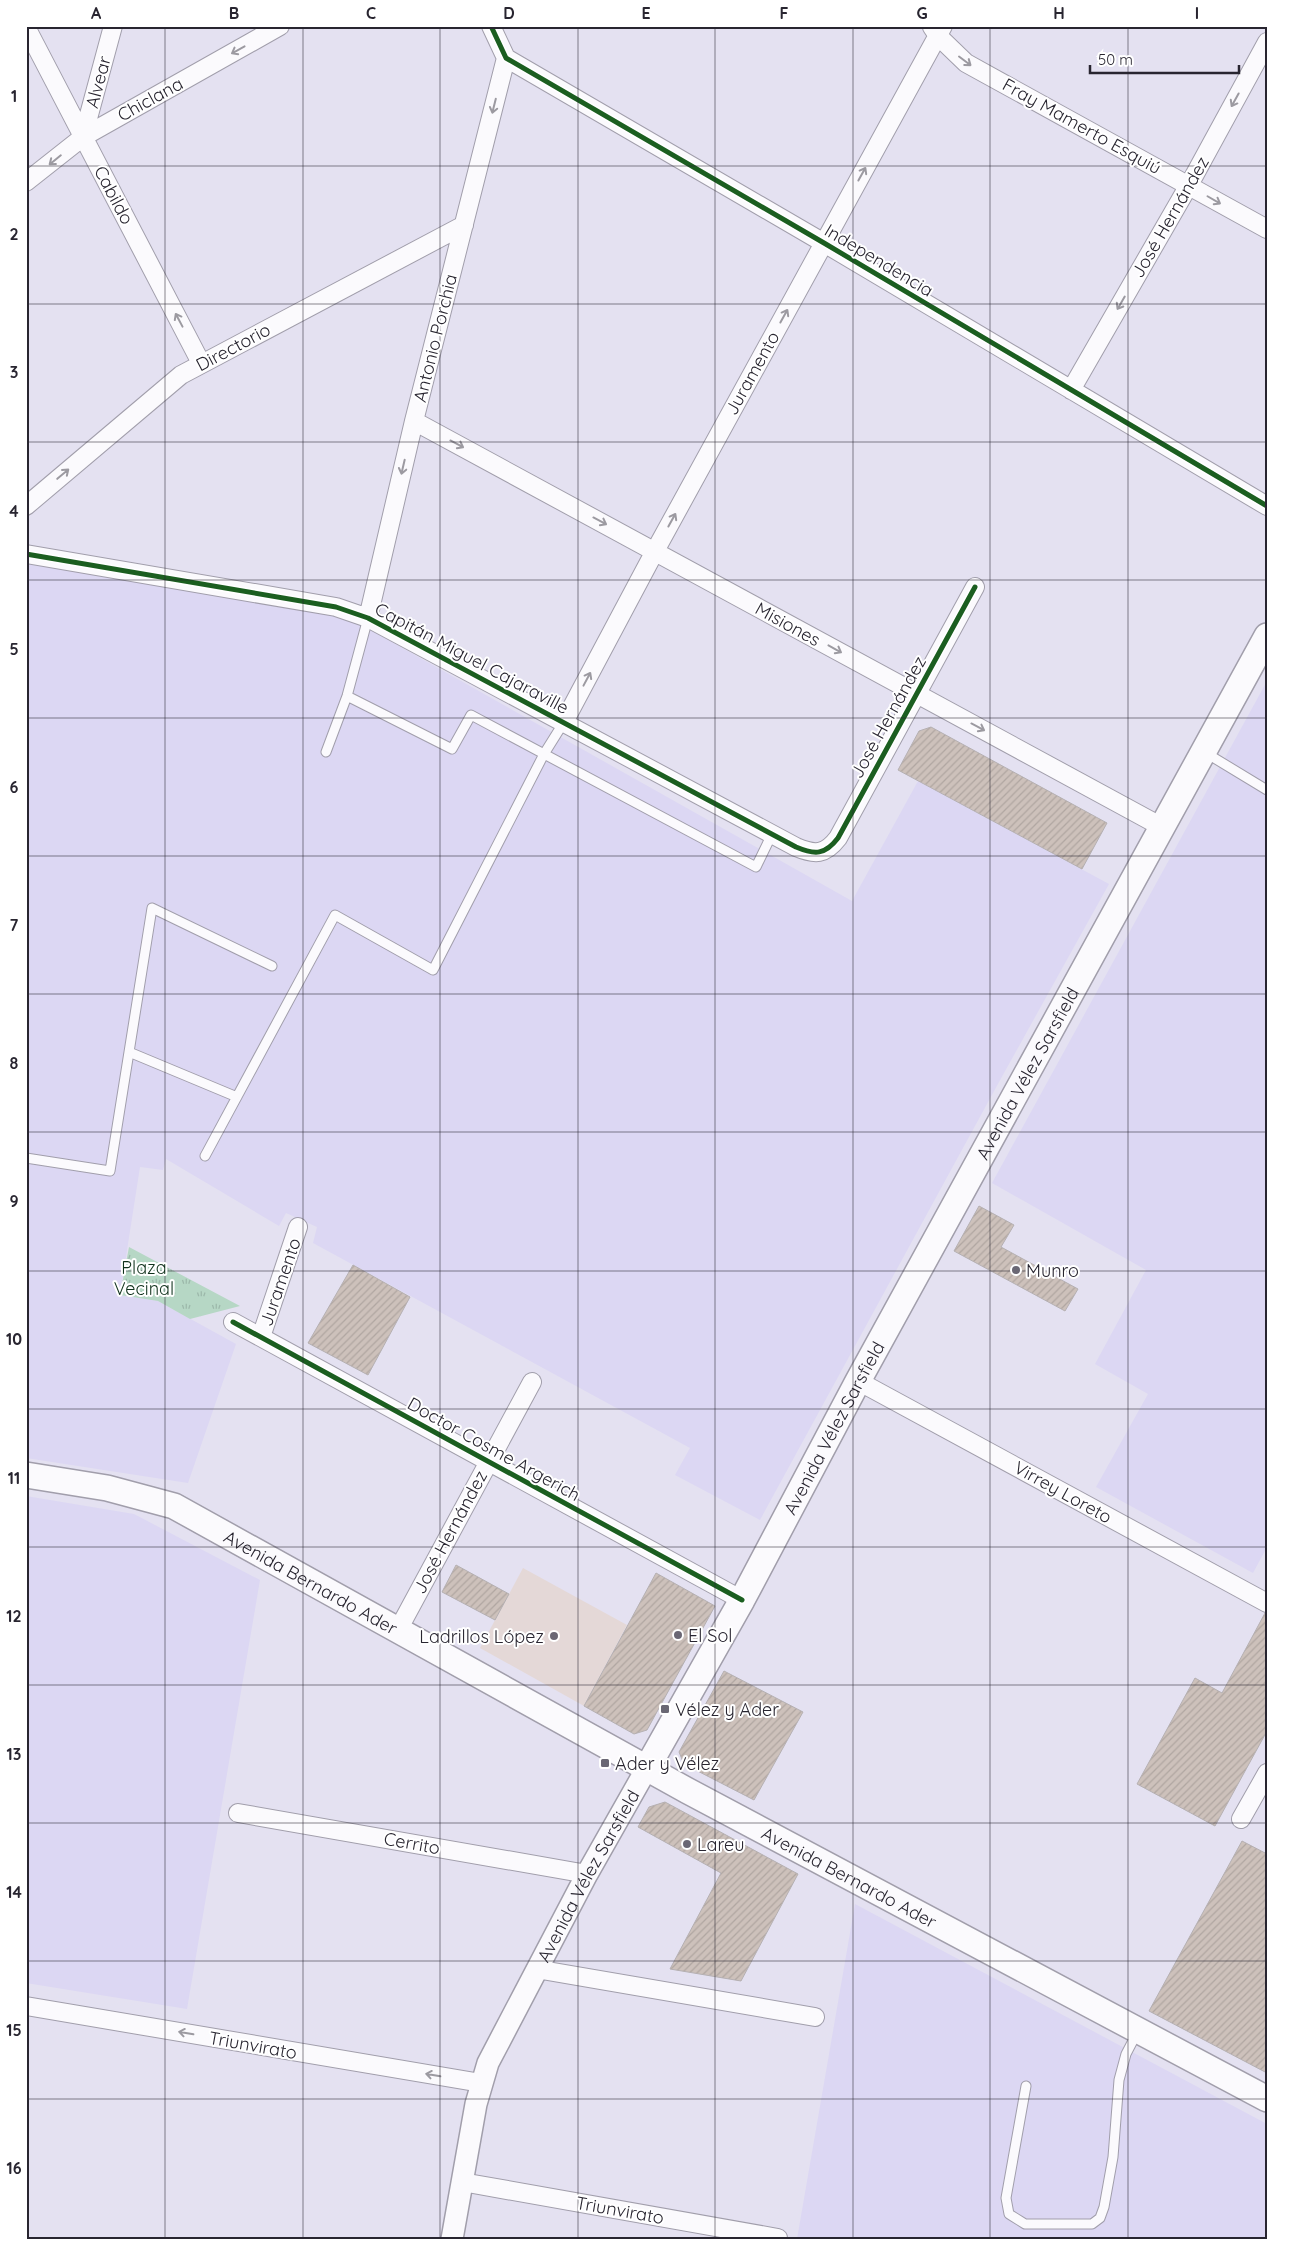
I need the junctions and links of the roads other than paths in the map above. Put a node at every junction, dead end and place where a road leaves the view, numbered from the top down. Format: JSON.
{"nodes":[{"id":1,"x":113,"y":26,"type":"edge"},
{"id":2,"x":280,"y":26,"type":"edge"},
{"id":3,"x":491,"y":26,"type":"edge"},
{"id":4,"x":26,"y":27,"type":"edge"},
{"id":5,"x":938,"y":30,"type":"edge"},
{"id":6,"x":1267,"y":42,"type":"edge"},
{"id":7,"x":506,"y":58,"type":"junction"},
{"id":8,"x":83,"y":137,"type":"junction"},
{"id":9,"x":26,"y":182,"type":"edge"},
{"id":10,"x":1189,"y":185,"type":"junction"},
{"id":11,"x":464,"y":225,"type":"junction"},
{"id":12,"x":1267,"y":230,"type":"edge"},
{"id":13,"x":824,"y":243,"type":"junction"},
{"id":14,"x":202,"y":363,"type":"junction"},
{"id":15,"x":1071,"y":390,"type":"junction"},
{"id":16,"x":414,"y":421,"type":"junction"},
{"id":17,"x":26,"y":506,"type":"edge"},
{"id":18,"x":1267,"y":506,"type":"edge"},
{"id":19,"x":655,"y":551,"type":"junction"},
{"id":20,"x":26,"y":554,"type":"edge"},
{"id":21,"x":974,"y":587,"type":"dead end"},
{"id":22,"x":368,"y":618,"type":"junction"},
{"id":23,"x":1267,"y":636,"type":"edge"},
{"id":24,"x":916,"y":694,"type":"junction"},
{"id":25,"x":347,"y":696,"type":"junction"},
{"id":26,"x":564,"y":722,"type":"junction"},
{"id":27,"x":1203,"y":751,"type":"junction"},
{"id":28,"x":326,"y":752,"type":"dead end"},
{"id":29,"x":544,"y":754,"type":"junction"},
{"id":30,"x":1267,"y":790,"type":"edge"},
{"id":31,"x":1162,"y":827,"type":"junction"},
{"id":32,"x":772,"y":834,"type":"junction"},
{"id":33,"x":819,"y":853,"type":"joint"},
{"id":34,"x":272,"y":966,"type":"dead end"},
{"id":35,"x":129,"y":1052,"type":"junction"},
{"id":36,"x":237,"y":1097,"type":"junction"},
{"id":37,"x":205,"y":1156,"type":"dead end"},
{"id":38,"x":26,"y":1158,"type":"edge"},
{"id":39,"x":298,"y":1227,"type":"dead end"},
{"id":40,"x":233,"y":1322,"type":"dead end"},
{"id":41,"x":261,"y":1336,"type":"junction"},
{"id":42,"x":858,"y":1380,"type":"junction"},
{"id":43,"x":532,"y":1382,"type":"dead end"},
{"id":44,"x":487,"y":1462,"type":"junction"},
{"id":45,"x":26,"y":1474,"type":"edge"},
{"id":46,"x":742,"y":1600,"type":"junction"},
{"id":47,"x":1267,"y":1603,"type":"edge"},
{"id":48,"x":398,"y":1630,"type":"junction"},
{"id":49,"x":646,"y":1768,"type":"junction"},
{"id":50,"x":1267,"y":1773,"type":"edge"},
{"id":51,"x":238,"y":1813,"type":"dead end"},
{"id":52,"x":1241,"y":1819,"type":"dead end"},
{"id":53,"x":587,"y":1874,"type":"junction"},
{"id":54,"x":536,"y":1969,"type":"junction"},
{"id":55,"x":26,"y":2006,"type":"edge"},
{"id":56,"x":815,"y":2017,"type":"dead end"},
{"id":57,"x":1139,"y":2030,"type":"junction"},
{"id":58,"x":481,"y":2083,"type":"junction"},
{"id":59,"x":1026,"y":2086,"type":"dead end"},
{"id":60,"x":1267,"y":2099,"type":"edge"},
{"id":61,"x":462,"y":2182,"type":"junction"},
{"id":62,"x":778,"y":2238,"type":"dead end"},
{"id":63,"x":452,"y":2239,"type":"edge"}],
"edges":[{"from":1,"to":8,"type":"street","name":"Alvear"},
{"from":2,"to":8,"type":"street","name":"Chiclana","one_way":true},
{"from":3,"to":7,"type":"street"},
{"from":4,"to":8,"type":"street","name":"Cabildo"},
{"from":5,"to":10,"type":"street","name":"Fray Mamerto Esquiú","one_way":true},
{"from":13,"to":5,"type":"street","name":"Juramento","one_way":true},
{"from":6,"to":10,"type":"street","name":"José Hernández","one_way":true},
{"from":7,"to":11,"type":"street","name":"Antonio Porchia","one_way":true},
{"from":7,"to":13,"type":"street","name":"Independencia"},
{"from":8,"to":9,"type":"street","name":"Chiclana","one_way":true},
{"from":14,"to":8,"type":"street","name":"Cabildo","one_way":true},
{"from":10,"to":12,"type":"street","name":"Fray Mamerto Esquiú","one_way":true},
{"from":10,"to":15,"type":"street","name":"José Hernández","one_way":true},
{"from":11,"to":14,"type":"street","name":"Directorio"},
{"from":11,"to":16,"type":"street","name":"Antonio Porchia"},
{"from":13,"to":15,"type":"street","name":"Independencia"},
{"from":19,"to":13,"type":"street","name":"Juramento","one_way":true},
{"from":17,"to":14,"type":"street","name":"Directorio","one_way":true},
{"from":15,"to":18,"type":"street","name":"Independencia"},
{"from":16,"to":19,"type":"street","name":"Misiones","one_way":true},
{"from":16,"to":22,"type":"street","name":"Antonio Porchia","one_way":true},
{"from":19,"to":24,"type":"street","name":"Misiones","one_way":true},
{"from":26,"to":19,"type":"street","name":"Juramento","one_way":true},
{"from":20,"to":22,"type":"street","name":"Capitán Miguel Cajaraville"},
{"from":21,"to":24,"type":"street","name":"José Hernández"},
{"from":22,"to":25,"type":"lane"},
{"from":22,"to":26,"type":"street","name":"Capitán Miguel Cajaraville"},
{"from":23,"to":27,"type":"main road","name":"Avenida Vélez Sarsfield"},
{"from":24,"to":31,"type":"street","name":"Misiones","one_way":true},
{"from":24,"to":33,"type":"street","name":"José Hernández"},
{"from":25,"to":28,"type":"lane"},
{"from":25,"to":29,"type":"lane"},
{"from":26,"to":29,"type":"lane"},
{"from":26,"to":32,"type":"street","name":"Capitán Miguel Cajaraville"},
{"from":27,"to":30,"type":"lane"},
{"from":27,"to":31,"type":"main road","name":"Avenida Vélez Sarsfield"},
{"from":29,"to":32,"type":"lane"},
{"from":29,"to":36,"type":"lane"},
{"from":31,"to":42,"type":"main road","name":"Avenida Vélez Sarsfield"},
{"from":32,"to":33,"type":"street","name":"Capitán Miguel Cajaraville"},
{"from":34,"to":35,"type":"lane"},
{"from":35,"to":36,"type":"lane"},
{"from":35,"to":38,"type":"lane"},
{"from":36,"to":37,"type":"lane"},
{"from":39,"to":41,"type":"street","name":"Juramento"},
{"from":40,"to":41,"type":"street","name":"Doctor Cosme Argerich"},
{"from":41,"to":44,"type":"street","name":"Doctor Cosme Argerich"},
{"from":42,"to":46,"type":"main road","name":"Avenida Vélez Sarsfield"},
{"from":42,"to":47,"type":"street","name":"Virrey Loreto"},
{"from":43,"to":44,"type":"street","name":"José Hernández"},
{"from":44,"to":46,"type":"street","name":"Doctor Cosme Argerich"},
{"from":44,"to":48,"type":"street","name":"José Hernández"},
{"from":45,"to":48,"type":"main road","name":"Avenida Bernardo Ader"},
{"from":46,"to":49,"type":"main road","name":"Avenida Vélez Sarsfield"},
{"from":48,"to":49,"type":"main road","name":"Avenida Bernardo Ader"},
{"from":49,"to":53,"type":"street","name":"Avenida Vélez Sarsfield"},
{"from":49,"to":57,"type":"main road","name":"Avenida Bernardo Ader"},
{"from":50,"to":52,"type":"street"},
{"from":51,"to":53,"type":"street","name":"Cerrito"},
{"from":53,"to":54,"type":"street","name":"Avenida Vélez Sarsfield"},
{"from":54,"to":56,"type":"street"},
{"from":54,"to":58,"type":"street","name":"Avenida Vélez Sarsfield"},
{"from":58,"to":55,"type":"street","name":"Triunvirato","one_way":true},
{"from":57,"to":59,"type":"lane"},
{"from":57,"to":60,"type":"main road","name":"Avenida Bernardo Ader"},
{"from":58,"to":61,"type":"street","name":"Avenida Vélez Sarsfield"},
{"from":61,"to":62,"type":"street","name":"Triunvirato"},
{"from":61,"to":63,"type":"street","name":"Avenida Vélez Sarsfield"}]}
